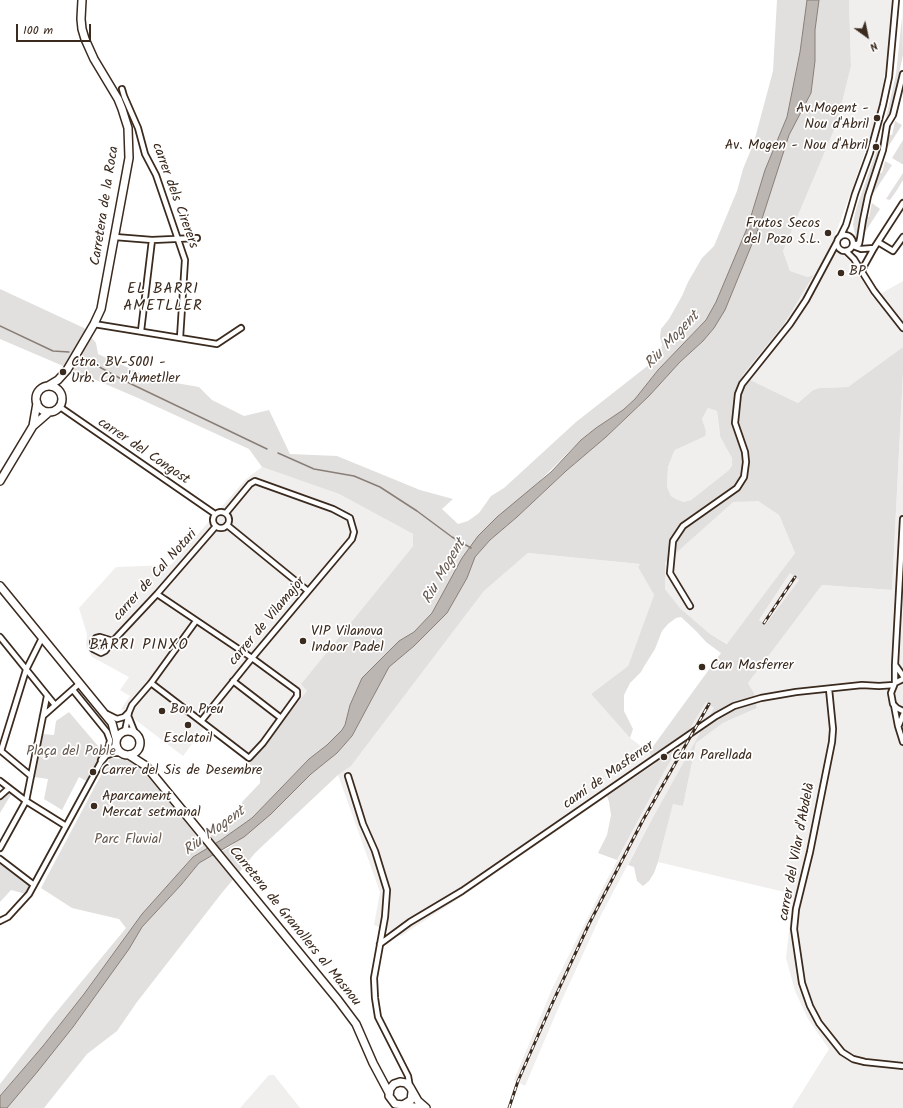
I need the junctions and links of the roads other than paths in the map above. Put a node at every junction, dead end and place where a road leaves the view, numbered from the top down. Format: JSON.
{"nodes":[{"id":1,"x":82,"y":0,"type":"edge"},
{"id":2,"x":896,"y":0,"type":"edge"},
{"id":3,"x":903,"y":74,"type":"edge"},
{"id":4,"x":122,"y":89,"type":"dead end"},
{"id":5,"x":878,"y":123,"type":"junction"},
{"id":6,"x":888,"y":125,"type":"junction"},
{"id":7,"x":903,"y":203,"type":"edge"},
{"id":8,"x":846,"y":225,"type":"junction"},
{"id":9,"x":903,"y":236,"type":"edge"},
{"id":10,"x":115,"y":237,"type":"junction"},
{"id":11,"x":840,"y":237,"type":"junction"},
{"id":12,"x":196,"y":238,"type":"dead end"},
{"id":13,"x":851,"y":238,"type":"junction"},
{"id":14,"x":152,"y":240,"type":"junction"},
{"id":15,"x":178,"y":240,"type":"junction"},
{"id":16,"x":837,"y":242,"type":"junction"},
{"id":17,"x":878,"y":242,"type":"junction"},
{"id":18,"x":852,"y":246,"type":"junction"},
{"id":19,"x":874,"y":248,"type":"junction"},
{"id":20,"x":844,"y":251,"type":"junction"},
{"id":21,"x":828,"y":259,"type":"junction"},
{"id":22,"x":859,"y":266,"type":"junction"},
{"id":23,"x":862,"y":272,"type":"junction"},
{"id":24,"x":94,"y":324,"type":"junction"},
{"id":25,"x":902,"y":326,"type":"edge"},
{"id":26,"x":241,"y":328,"type":"dead end"},
{"id":27,"x":141,"y":332,"type":"junction"},
{"id":28,"x":180,"y":338,"type":"junction"},
{"id":29,"x":67,"y":370,"type":"junction"},
{"id":30,"x":48,"y":386,"type":"junction"},
{"id":31,"x":60,"y":393,"type":"junction"},
{"id":32,"x":37,"y":403,"type":"junction"},
{"id":33,"x":60,"y":407,"type":"junction"},
{"id":34,"x":49,"y":412,"type":"junction"},
{"id":35,"x":33,"y":426,"type":"junction"},
{"id":36,"x":0,"y":482,"type":"edge"},
{"id":37,"x":226,"y":513,"type":"junction"},
{"id":38,"x":215,"y":514,"type":"junction"},
{"id":39,"x":903,"y":519,"type":"edge"},
{"id":40,"x":227,"y":525,"type":"junction"},
{"id":41,"x":216,"y":526,"type":"junction"},
{"id":42,"x":0,"y":586,"type":"edge"},
{"id":43,"x":308,"y":591,"type":"junction"},
{"id":44,"x":157,"y":594,"type":"junction"},
{"id":45,"x":690,"y":606,"type":"dead end"},
{"id":46,"x":196,"y":621,"type":"junction"},
{"id":47,"x":0,"y":638,"type":"edge"},
{"id":48,"x":42,"y":638,"type":"junction"},
{"id":49,"x":113,"y":641,"type":"dead end"},
{"id":50,"x":252,"y":658,"type":"junction"},
{"id":51,"x":895,"y":665,"type":"junction"},
{"id":52,"x":26,"y":670,"type":"junction"},
{"id":53,"x":903,"y":678,"type":"edge"},
{"id":54,"x":151,"y":682,"type":"junction"},
{"id":55,"x":233,"y":682,"type":"junction"},
{"id":56,"x":79,"y":684,"type":"junction"},
{"id":57,"x":895,"y":684,"type":"junction"},
{"id":58,"x":873,"y":686,"type":"junction"},
{"id":59,"x":829,"y":689,"type":"junction"},
{"id":60,"x":73,"y":690,"type":"junction"},
{"id":61,"x":891,"y":693,"type":"junction"},
{"id":62,"x":47,"y":696,"type":"junction"},
{"id":63,"x":893,"y":704,"type":"junction"},
{"id":64,"x":55,"y":706,"type":"junction"},
{"id":65,"x":99,"y":708,"type":"junction"},
{"id":66,"x":903,"y":711,"type":"edge"},
{"id":67,"x":129,"y":712,"type":"junction"},
{"id":68,"x":903,"y":715,"type":"edge"},
{"id":69,"x":43,"y":716,"type":"junction"},
{"id":70,"x":129,"y":718,"type":"junction"},
{"id":71,"x":281,"y":718,"type":"junction"},
{"id":72,"x":202,"y":720,"type":"junction"},
{"id":73,"x":112,"y":724,"type":"junction"},
{"id":74,"x":126,"y":731,"type":"junction"},
{"id":75,"x":135,"y":733,"type":"junction"},
{"id":76,"x":902,"y":739,"type":"edge"},
{"id":77,"x":116,"y":741,"type":"junction"},
{"id":78,"x":139,"y":747,"type":"junction"},
{"id":79,"x":125,"y":754,"type":"junction"},
{"id":80,"x":106,"y":756,"type":"junction"},
{"id":81,"x":101,"y":762,"type":"junction"},
{"id":82,"x":146,"y":766,"type":"junction"},
{"id":83,"x":31,"y":776,"type":"junction"},
{"id":84,"x":348,"y":776,"type":"dead end"},
{"id":85,"x":0,"y":781,"type":"edge"},
{"id":86,"x":9,"y":788,"type":"junction"},
{"id":87,"x":0,"y":796,"type":"edge"},
{"id":88,"x":26,"y":802,"type":"junction"},
{"id":89,"x":66,"y":826,"type":"junction"},
{"id":90,"x":0,"y":848,"type":"edge"},
{"id":91,"x":0,"y":859,"type":"edge"},
{"id":92,"x":34,"y":885,"type":"junction"},
{"id":93,"x":0,"y":921,"type":"edge"},
{"id":94,"x":380,"y":944,"type":"junction"},
{"id":95,"x":892,"y":1065,"type":"junction"},
{"id":96,"x":903,"y":1066,"type":"edge"},
{"id":97,"x":903,"y":1069,"type":"edge"},
{"id":98,"x":405,"y":1070,"type":"junction"},
{"id":99,"x":380,"y":1075,"type":"junction"},
{"id":100,"x":399,"y":1082,"type":"junction"},
{"id":101,"x":411,"y":1090,"type":"junction"},
{"id":102,"x":389,"y":1094,"type":"junction"},
{"id":103,"x":401,"y":1106,"type":"edge"},
{"id":104,"x":387,"y":1108,"type":"edge"},
{"id":105,"x":418,"y":1108,"type":"edge"},
{"id":106,"x":426,"y":1108,"type":"edge"}],
"edges":[{"from":1,"to":10,"type":"main road","name":"Carretera de la Roca"},
{"from":2,"to":5,"type":"street"},
{"from":3,"to":6,"type":"street"},
{"from":4,"to":15,"type":"street","name":"carrer dels Cirerers"},
{"from":5,"to":6,"type":"street"},
{"from":5,"to":8,"type":"street"},
{"from":6,"to":18,"type":"street"},
{"from":7,"to":17,"type":"street"},
{"from":8,"to":11,"type":"street"},
{"from":8,"to":13,"type":"street"},
{"from":9,"to":17,"type":"street"},
{"from":10,"to":14,"type":"street"},
{"from":10,"to":24,"type":"main road","name":"Carretera de la Roca"},
{"from":11,"to":13,"type":"street"},
{"from":11,"to":16,"type":"street"},
{"from":12,"to":15,"type":"street"},
{"from":13,"to":18,"type":"street"},
{"from":14,"to":15,"type":"street"},
{"from":14,"to":27,"type":"street"},
{"from":15,"to":28,"type":"street","name":"carrer dels Cirerers"},
{"from":16,"to":20,"type":"street"},
{"from":16,"to":21,"type":"street"},
{"from":17,"to":19,"type":"street"},
{"from":18,"to":19,"type":"street"},
{"from":18,"to":20,"type":"street"},
{"from":18,"to":22,"type":"street"},
{"from":19,"to":23,"type":"street"},
{"from":20,"to":21,"type":"street"},
{"from":20,"to":22,"type":"street"},
{"from":21,"to":45,"type":"street"},
{"from":22,"to":23,"type":"street"},
{"from":23,"to":25,"type":"street"},
{"from":24,"to":27,"type":"street"},
{"from":24,"to":29,"type":"main road","name":"Carretera de la Roca"},
{"from":26,"to":28,"type":"street"},
{"from":27,"to":28,"type":"street"},
{"from":29,"to":30,"type":"main road","name":"Carretera de la Roca"},
{"from":29,"to":31,"type":"main road","name":"Carretera de la Roca"},
{"from":30,"to":31,"type":"main road"},
{"from":30,"to":32,"type":"main road"},
{"from":31,"to":33,"type":"main road"},
{"from":32,"to":34,"type":"main road"},
{"from":32,"to":35,"type":"main road"},
{"from":33,"to":34,"type":"main road"},
{"from":33,"to":38,"type":"street","name":"carrer del Congost"},
{"from":34,"to":35,"type":"main road"},
{"from":35,"to":36,"type":"main road"},
{"from":37,"to":38,"type":"street"},
{"from":37,"to":40,"type":"street"},
{"from":37,"to":43,"type":"street","name":"carrer de Vilamajor"},
{"from":38,"to":41,"type":"street"},
{"from":39,"to":51,"type":"street"},
{"from":40,"to":41,"type":"street"},
{"from":40,"to":43,"type":"street"},
{"from":41,"to":44,"type":"street","name":"carrer de Cal Notari"},
{"from":42,"to":48,"type":"main road"},
{"from":43,"to":50,"type":"street","name":"carrer de Vilamajor"},
{"from":44,"to":46,"type":"street"},
{"from":44,"to":49,"type":"street","name":"carrer de Cal Notari"},
{"from":46,"to":50,"type":"street"},
{"from":46,"to":54,"type":"street"},
{"from":47,"to":52,"type":"street"},
{"from":48,"to":52,"type":"street"},
{"from":48,"to":56,"type":"main road"},
{"from":50,"to":55,"type":"street","name":"carrer de Vilamajor"},
{"from":50,"to":71,"type":"street"},
{"from":51,"to":53,"type":"street"},
{"from":51,"to":57,"type":"street"},
{"from":52,"to":62,"type":"street"},
{"from":52,"to":83,"type":"street"},
{"from":53,"to":57,"type":"street"},
{"from":54,"to":67,"type":"street"},
{"from":54,"to":72,"type":"street"},
{"from":55,"to":71,"type":"street"},
{"from":55,"to":72,"type":"street","name":"carrer de Vilamajor"},
{"from":56,"to":60,"type":"street"},
{"from":56,"to":65,"type":"main road"},
{"from":57,"to":58,"type":"street","name":"camí de Masferrer"},
{"from":57,"to":61,"type":"street"},
{"from":58,"to":59,"type":"street","name":"camí de Masferrer"},
{"from":58,"to":61,"type":"street","name":"camí de Masferrer"},
{"from":59,"to":94,"type":"street","name":"camí de Masferrer"},
{"from":59,"to":95,"type":"street","name":"carrer del Vilar d'Abdelà"},
{"from":60,"to":64,"type":"street"},
{"from":60,"to":81,"type":"street"},
{"from":61,"to":63,"type":"street"},
{"from":62,"to":64,"type":"street"},
{"from":62,"to":69,"type":"street"},
{"from":63,"to":66,"type":"street"},
{"from":63,"to":76,"type":"street"},
{"from":64,"to":69,"type":"street"},
{"from":65,"to":67,"type":"street"},
{"from":65,"to":73,"type":"main road"},
{"from":67,"to":70,"type":"street"},
{"from":68,"to":76,"type":"street"},
{"from":69,"to":83,"type":"street"},
{"from":70,"to":74,"type":"street"},
{"from":70,"to":75,"type":"street"},
{"from":71,"to":72,"type":"street"},
{"from":73,"to":74,"type":"main road"},
{"from":73,"to":77,"type":"main road"},
{"from":74,"to":75,"type":"main road"},
{"from":74,"to":77,"type":"main road"},
{"from":75,"to":78,"type":"main road"},
{"from":77,"to":79,"type":"main road"},
{"from":77,"to":80,"type":"street"},
{"from":78,"to":79,"type":"main road"},
{"from":78,"to":82,"type":"main road","name":"Carretera de Granollers al Masnou"},
{"from":79,"to":80,"type":"street"},
{"from":79,"to":82,"type":"main road","name":"Carretera de Granollers al Masnou"},
{"from":80,"to":81,"type":"street"},
{"from":81,"to":89,"type":"street"},
{"from":82,"to":99,"type":"main road","name":"Carretera de Granollers al Masnou"},
{"from":83,"to":88,"type":"street"},
{"from":84,"to":94,"type":"street"},
{"from":85,"to":86,"type":"street"},
{"from":86,"to":87,"type":"street"},
{"from":86,"to":88,"type":"street"},
{"from":88,"to":89,"type":"street"},
{"from":88,"to":90,"type":"street"},
{"from":89,"to":92,"type":"street"},
{"from":91,"to":92,"type":"street"},
{"from":92,"to":93,"type":"street"},
{"from":94,"to":98,"type":"street"},
{"from":95,"to":96,"type":"street","name":"carrer del Vilar d'Abdelà"},
{"from":95,"to":97,"type":"street","name":"carrer del Vilar d'Abdelà"},
{"from":98,"to":100,"type":"street"},
{"from":98,"to":101,"type":"street"},
{"from":99,"to":100,"type":"main road"},
{"from":99,"to":102,"type":"main road","name":"Carretera de Granollers al Masnou"},
{"from":100,"to":101,"type":"main road"},
{"from":100,"to":102,"type":"main road"},
{"from":101,"to":103,"type":"main road"},
{"from":101,"to":106,"type":"main road"},
{"from":102,"to":103,"type":"main road"},
{"from":102,"to":104,"type":"main road"},
{"from":103,"to":105,"type":"main road"}]}
